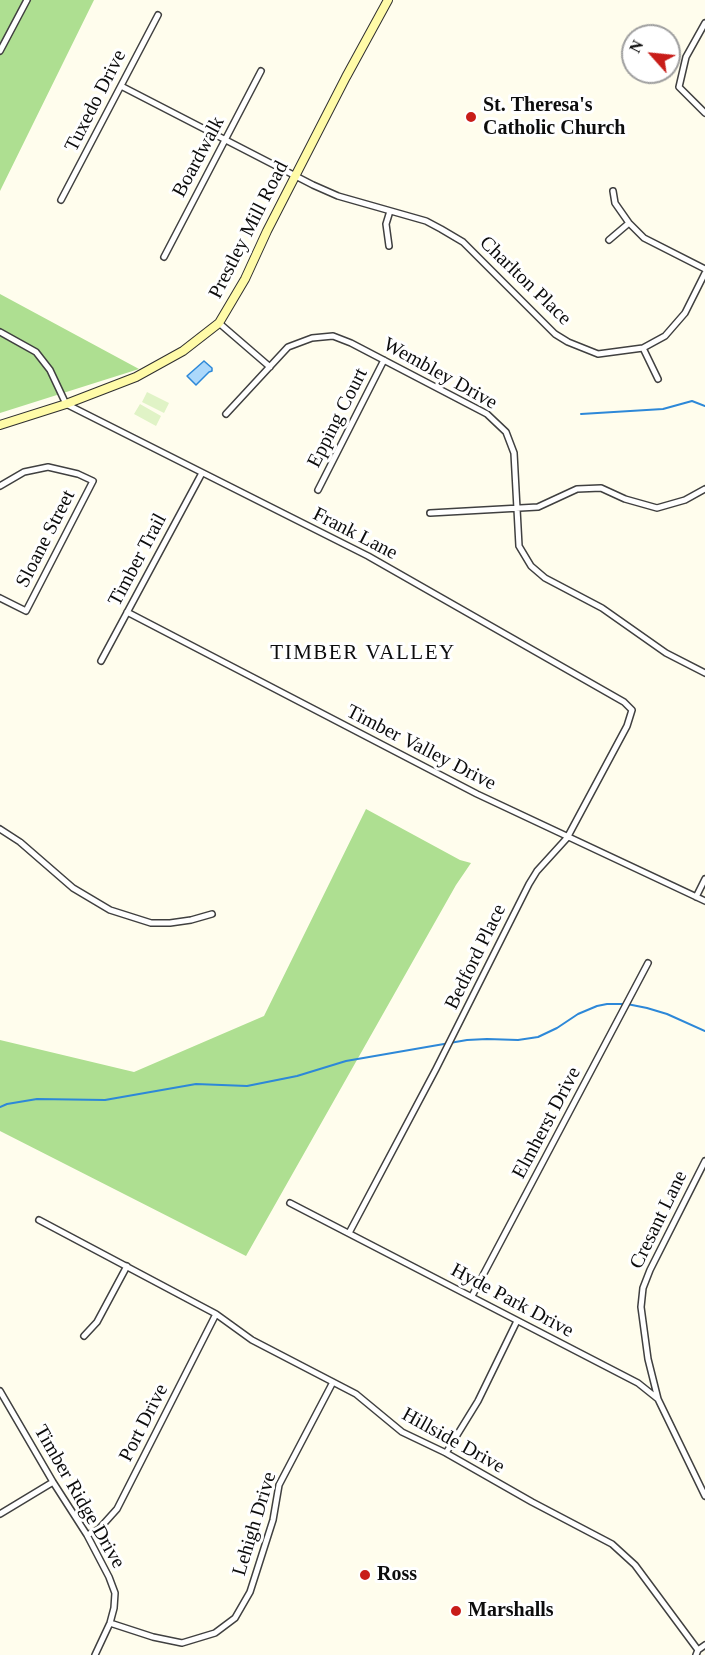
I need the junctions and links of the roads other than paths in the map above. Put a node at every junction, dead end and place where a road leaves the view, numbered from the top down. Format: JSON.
{"nodes":[{"id":1,"x":27,"y":0,"type":"edge"},
{"id":2,"x":388,"y":0,"type":"edge"},
{"id":3,"x":158,"y":15,"type":"dead end"},
{"id":4,"x":705,"y":23,"type":"edge"},
{"id":5,"x":0,"y":51,"type":"edge"},
{"id":6,"x":261,"y":71,"type":"dead end"},
{"id":7,"x":121,"y":86,"type":"junction"},
{"id":8,"x":705,"y":113,"type":"edge"},
{"id":9,"x":225,"y":141,"type":"junction"},
{"id":10,"x":296,"y":177,"type":"junction"},
{"id":11,"x":613,"y":191,"type":"dead end"},
{"id":12,"x":61,"y":200,"type":"dead end"},
{"id":13,"x":390,"y":211,"type":"junction"},
{"id":14,"x":629,"y":223,"type":"junction"},
{"id":15,"x":609,"y":240,"type":"dead end"},
{"id":16,"x":389,"y":246,"type":"dead end"},
{"id":17,"x":164,"y":257,"type":"dead end"},
{"id":18,"x":705,"y":271,"type":"edge"},
{"id":19,"x":219,"y":323,"type":"junction"},
{"id":20,"x":0,"y":332,"type":"edge"},
{"id":21,"x":643,"y":348,"type":"junction"},
{"id":22,"x":384,"y":360,"type":"junction"},
{"id":23,"x":270,"y":367,"type":"junction"},
{"id":24,"x":657,"y":379,"type":"dead end"},
{"id":25,"x":66,"y":404,"type":"junction"},
{"id":26,"x":226,"y":414,"type":"dead end"},
{"id":27,"x":0,"y":424,"type":"edge"},
{"id":28,"x":202,"y":473,"type":"junction"},
{"id":29,"x":0,"y":486,"type":"edge"},
{"id":30,"x":705,"y":489,"type":"edge"},
{"id":31,"x":318,"y":490,"type":"dead end"},
{"id":32,"x":517,"y":509,"type":"junction"},
{"id":33,"x":430,"y":513,"type":"dead end"},
{"id":34,"x":0,"y":598,"type":"edge"},
{"id":35,"x":127,"y":612,"type":"junction"},
{"id":36,"x":101,"y":661,"type":"dead end"},
{"id":37,"x":705,"y":673,"type":"edge"},
{"id":38,"x":624,"y":702,"type":"joint"},
{"id":39,"x":0,"y":829,"type":"edge"},
{"id":40,"x":567,"y":838,"type":"junction"},
{"id":41,"x":705,"y":879,"type":"edge"},
{"id":42,"x":696,"y":897,"type":"junction"},
{"id":43,"x":705,"y":901,"type":"edge"},
{"id":44,"x":212,"y":914,"type":"dead end"},
{"id":45,"x":648,"y":963,"type":"dead end"},
{"id":46,"x":705,"y":1161,"type":"edge"},
{"id":47,"x":290,"y":1203,"type":"dead end"},
{"id":48,"x":39,"y":1220,"type":"dead end"},
{"id":49,"x":349,"y":1233,"type":"junction"},
{"id":50,"x":128,"y":1266,"type":"junction"},
{"id":51,"x":472,"y":1296,"type":"junction"},
{"id":52,"x":216,"y":1314,"type":"junction"},
{"id":53,"x":517,"y":1321,"type":"junction"},
{"id":54,"x":84,"y":1336,"type":"dead end"},
{"id":55,"x":333,"y":1382,"type":"junction"},
{"id":56,"x":0,"y":1391,"type":"edge"},
{"id":57,"x":658,"y":1399,"type":"junction"},
{"id":58,"x":446,"y":1453,"type":"junction"},
{"id":59,"x":53,"y":1482,"type":"junction"},
{"id":60,"x":705,"y":1496,"type":"edge"},
{"id":61,"x":0,"y":1514,"type":"edge"},
{"id":62,"x":87,"y":1535,"type":"junction"},
{"id":63,"x":110,"y":1623,"type":"junction"},
{"id":64,"x":705,"y":1645,"type":"edge"},
{"id":65,"x":697,"y":1653,"type":"edge"},
{"id":66,"x":95,"y":1655,"type":"edge"}],
"edges":[{"from":1,"to":5,"type":"street"},
{"from":2,"to":10,"type":"street","name":"Prestley Mill Road"},
{"from":3,"to":7,"type":"street","name":"Tuxedo Drive"},
{"from":4,"to":8,"type":"street"},
{"from":6,"to":9,"type":"street","name":"Boardwalk"},
{"from":7,"to":9,"type":"street","name":"Charlton Place"},
{"from":7,"to":12,"type":"street","name":"Tuxedo Drive"},
{"from":9,"to":10,"type":"street","name":"Charlton Place"},
{"from":9,"to":17,"type":"street","name":"Boardwalk"},
{"from":10,"to":13,"type":"street","name":"Charlton Place"},
{"from":10,"to":19,"type":"street","name":"Prestley Mill Road"},
{"from":11,"to":14,"type":"street"},
{"from":13,"to":16,"type":"street"},
{"from":13,"to":21,"type":"street","name":"Charlton Place"},
{"from":14,"to":15,"type":"street"},
{"from":14,"to":18,"type":"street"},
{"from":18,"to":21,"type":"street","name":"Charlton Place"},
{"from":19,"to":23,"type":"street"},
{"from":19,"to":25,"type":"street","name":"Prestley Mill Road"},
{"from":20,"to":25,"type":"street"},
{"from":21,"to":24,"type":"street"},
{"from":22,"to":23,"type":"street","name":"Wembley Drive"},
{"from":22,"to":31,"type":"street","name":"Epping Court"},
{"from":22,"to":32,"type":"street","name":"Wembley Drive"},
{"from":23,"to":26,"type":"street","name":"Wembley Drive"},
{"from":25,"to":27,"type":"street","name":"Prestley Mill Road"},
{"from":25,"to":28,"type":"street","name":"Frank Lane"},
{"from":28,"to":35,"type":"street","name":"Timber Trail"},
{"from":28,"to":38,"type":"street","name":"Frank Lane"},
{"from":29,"to":34,"type":"street","name":"Sloane Street"},
{"from":30,"to":32,"type":"street"},
{"from":32,"to":33,"type":"street"},
{"from":32,"to":37,"type":"street","name":"Wembley Drive"},
{"from":35,"to":36,"type":"street","name":"Timber Trail"},
{"from":35,"to":40,"type":"street","name":"Timber Valley Drive"},
{"from":38,"to":40,"type":"street","name":"Bedford Place"},
{"from":39,"to":44,"type":"street"},
{"from":40,"to":42,"type":"street","name":"Timber Valley Drive"},
{"from":40,"to":49,"type":"street","name":"Bedford Place"},
{"from":41,"to":42,"type":"street"},
{"from":42,"to":43,"type":"street","name":"Timber Valley Drive"},
{"from":45,"to":51,"type":"street","name":"Elmherst Drive"},
{"from":46,"to":57,"type":"street","name":"Cresant Lane"},
{"from":47,"to":49,"type":"street","name":"Hyde Park Drive"},
{"from":48,"to":50,"type":"street","name":"Hillside Drive"},
{"from":49,"to":51,"type":"street","name":"Hyde Park Drive"},
{"from":50,"to":52,"type":"street","name":"Hillside Drive"},
{"from":50,"to":54,"type":"street"},
{"from":51,"to":53,"type":"street","name":"Hyde Park Drive"},
{"from":52,"to":55,"type":"street","name":"Hillside Drive"},
{"from":52,"to":62,"type":"street","name":"Port Drive"},
{"from":53,"to":57,"type":"street","name":"Hyde Park Drive"},
{"from":53,"to":58,"type":"street"},
{"from":55,"to":58,"type":"street","name":"Hillside Drive"},
{"from":55,"to":63,"type":"street","name":"Lehigh Drive"},
{"from":56,"to":59,"type":"street","name":"Timber Ridge Drive"},
{"from":57,"to":60,"type":"street"},
{"from":58,"to":65,"type":"street","name":"Hillside Drive"},
{"from":59,"to":61,"type":"street"},
{"from":59,"to":62,"type":"street","name":"Timber Ridge Drive"},
{"from":62,"to":63,"type":"street","name":"Timber Ridge Drive"},
{"from":63,"to":66,"type":"street","name":"Timber Ridge Drive"},
{"from":64,"to":65,"type":"street"}]}
